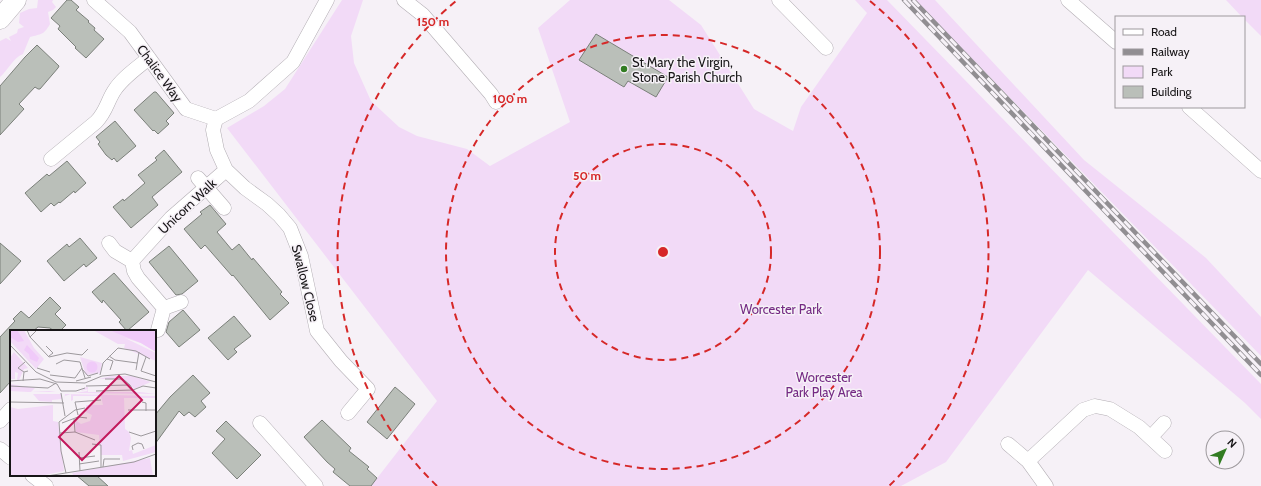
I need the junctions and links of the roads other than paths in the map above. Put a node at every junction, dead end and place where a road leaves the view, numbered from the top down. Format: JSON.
{"nodes":[{"id":1,"x":16,"y":0,"type":"edge"},
{"id":2,"x":94,"y":0,"type":"edge"},
{"id":3,"x":327,"y":0,"type":"edge"},
{"id":4,"x":404,"y":0,"type":"edge"},
{"id":5,"x":778,"y":0,"type":"edge"},
{"id":6,"x":1068,"y":0,"type":"edge"},
{"id":7,"x":0,"y":19,"type":"edge"},
{"id":8,"x":1115,"y":41,"type":"edge"},
{"id":9,"x":826,"y":48,"type":"dead end"},
{"id":10,"x":149,"y":58,"type":"junction"},
{"id":11,"x":496,"y":102,"type":"dead end"},
{"id":12,"x":1190,"y":108,"type":"edge"},
{"id":13,"x":216,"y":119,"type":"junction"},
{"id":14,"x":51,"y":159,"type":"dead end"},
{"id":15,"x":226,"y":170,"type":"junction"},
{"id":16,"x":1261,"y":171,"type":"edge"},
{"id":17,"x":202,"y":183,"type":"junction"},
{"id":18,"x":224,"y":208,"type":"dead end"},
{"id":19,"x":112,"y":249,"type":"dead end"},
{"id":20,"x":132,"y":261,"type":"junction"},
{"id":21,"x":181,"y":302,"type":"dead end"},
{"id":22,"x":164,"y":308,"type":"junction"},
{"id":23,"x":158,"y":330,"type":"dead end"},
{"id":24,"x":10,"y":410,"type":"edge"},
{"id":25,"x":348,"y":413,"type":"dead end"},
{"id":26,"x":0,"y":421,"type":"edge"},
{"id":27,"x":1164,"y":422,"type":"dead end"},
{"id":28,"x":260,"y":423,"type":"dead end"},
{"id":29,"x":1151,"y":437,"type":"junction"},
{"id":30,"x":1008,"y":444,"type":"dead end"},
{"id":31,"x":0,"y":448,"type":"edge"},
{"id":32,"x":1165,"y":451,"type":"dead end"},
{"id":33,"x":10,"y":457,"type":"edge"},
{"id":34,"x":1028,"y":461,"type":"junction"},
{"id":35,"x":33,"y":476,"type":"edge"},
{"id":36,"x":46,"y":486,"type":"edge"},
{"id":37,"x":316,"y":486,"type":"edge"},
{"id":38,"x":1046,"y":486,"type":"edge"}],
"edges":[{"from":1,"to":7,"type":"street"},
{"from":2,"to":10,"type":"street","name":"Chalice Way"},
{"from":3,"to":13,"type":"street"},
{"from":4,"to":11,"type":"street"},
{"from":5,"to":9,"type":"street"},
{"from":6,"to":8,"type":"street"},
{"from":10,"to":13,"type":"street","name":"Chalice Way"},
{"from":10,"to":14,"type":"street"},
{"from":12,"to":16,"type":"street"},
{"from":13,"to":15,"type":"street","name":"Swallow Close"},
{"from":15,"to":17,"type":"street","name":"Unicorn Walk"},
{"from":15,"to":25,"type":"street","name":"Swallow Close"},
{"from":17,"to":18,"type":"street"},
{"from":17,"to":20,"type":"street","name":"Unicorn Walk"},
{"from":19,"to":20,"type":"street"},
{"from":20,"to":22,"type":"street"},
{"from":21,"to":22,"type":"street"},
{"from":22,"to":23,"type":"street"},
{"from":24,"to":26,"type":"street"},
{"from":27,"to":29,"type":"street"},
{"from":28,"to":37,"type":"street"},
{"from":29,"to":32,"type":"street"},
{"from":29,"to":34,"type":"street"},
{"from":30,"to":34,"type":"street"},
{"from":31,"to":33,"type":"street"},
{"from":34,"to":38,"type":"street"},
{"from":35,"to":36,"type":"street"}]}
